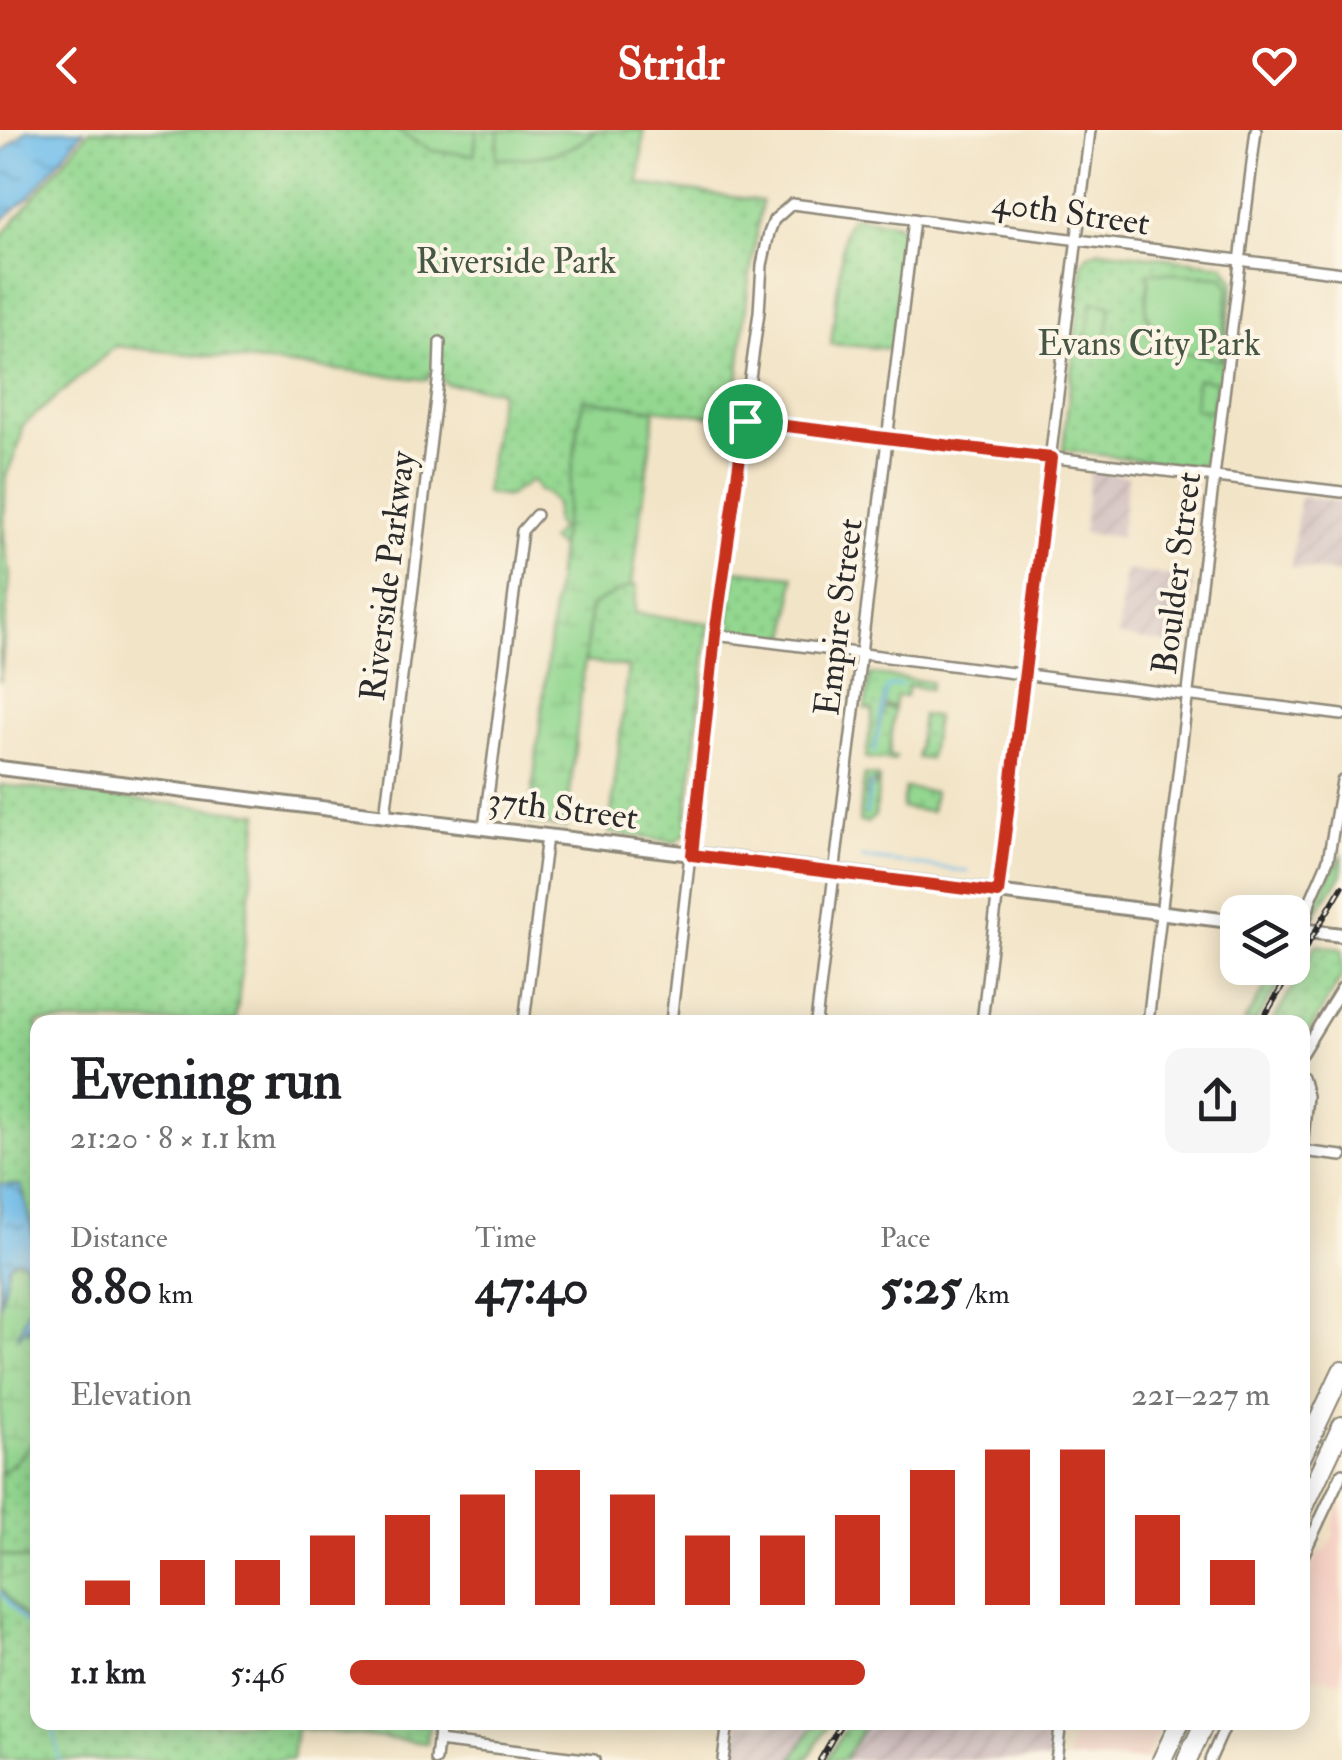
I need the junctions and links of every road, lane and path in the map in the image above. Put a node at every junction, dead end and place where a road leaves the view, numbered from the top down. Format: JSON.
{"nodes":[{"id":1,"x":1090,"y":130,"type":"edge"},
{"id":2,"x":1256,"y":130,"type":"edge"},
{"id":3,"x":914,"y":219,"type":"junction"},
{"id":4,"x":1078,"y":241,"type":"junction"},
{"id":5,"x":1240,"y":262,"type":"junction"},
{"id":6,"x":1342,"y":274,"type":"edge"},
{"id":7,"x":440,"y":342,"type":"dead end"},
{"id":8,"x":745,"y":421,"type":"junction"},
{"id":9,"x":888,"y":439,"type":"junction"},
{"id":10,"x":1051,"y":458,"type":"junction"},
{"id":11,"x":1215,"y":477,"type":"junction"},
{"id":12,"x":1342,"y":492,"type":"edge"},
{"id":13,"x":536,"y":514,"type":"dead end"},
{"id":14,"x":715,"y":635,"type":"junction"},
{"id":15,"x":861,"y":653,"type":"junction"},
{"id":16,"x":1026,"y":675,"type":"junction"},
{"id":17,"x":1189,"y":695,"type":"junction"},
{"id":18,"x":1342,"y":716,"type":"edge"},
{"id":19,"x":0,"y":768,"type":"edge"},
{"id":20,"x":1342,"y":782,"type":"edge"},
{"id":21,"x":385,"y":816,"type":"junction"},
{"id":22,"x":484,"y":828,"type":"junction"},
{"id":23,"x":547,"y":836,"type":"junction"},
{"id":24,"x":692,"y":855,"type":"junction"},
{"id":25,"x":834,"y":873,"type":"junction"},
{"id":26,"x":998,"y":893,"type":"junction"},
{"id":27,"x":1310,"y":901,"type":"edge"},
{"id":28,"x":1162,"y":912,"type":"junction"},
{"id":29,"x":1220,"y":920,"type":"edge"},
{"id":30,"x":1310,"y":931,"type":"edge"},
{"id":31,"x":1342,"y":935,"type":"edge"},
{"id":32,"x":1342,"y":988,"type":"edge"},
{"id":33,"x":525,"y":1015,"type":"edge"},
{"id":34,"x":672,"y":1015,"type":"edge"},
{"id":35,"x":817,"y":1015,"type":"edge"},
{"id":36,"x":983,"y":1015,"type":"edge"},
{"id":37,"x":1149,"y":1015,"type":"edge"},
{"id":38,"x":1310,"y":1040,"type":"edge"},
{"id":39,"x":1310,"y":1152,"type":"edge"},
{"id":40,"x":1342,"y":1156,"type":"edge"},
{"id":41,"x":1342,"y":1370,"type":"edge"},
{"id":42,"x":1342,"y":1426,"type":"edge"},
{"id":43,"x":1310,"y":1439,"type":"edge"},
{"id":44,"x":1342,"y":1473,"type":"edge"},
{"id":45,"x":1310,"y":1494,"type":"edge"},
{"id":46,"x":1310,"y":1541,"type":"edge"},
{"id":47,"x":439,"y":1730,"type":"edge"},
{"id":48,"x":727,"y":1730,"type":"edge"},
{"id":49,"x":1060,"y":1730,"type":"edge"},
{"id":50,"x":1176,"y":1730,"type":"edge"},
{"id":51,"x":1201,"y":1730,"type":"edge"},
{"id":52,"x":1223,"y":1730,"type":"edge"},
{"id":53,"x":438,"y":1741,"type":"junction"},
{"id":54,"x":436,"y":1760,"type":"edge"},
{"id":55,"x":594,"y":1760,"type":"edge"},
{"id":56,"x":723,"y":1760,"type":"edge"},
{"id":57,"x":1056,"y":1760,"type":"edge"},
{"id":58,"x":1162,"y":1760,"type":"edge"},
{"id":59,"x":1187,"y":1760,"type":"edge"},
{"id":60,"x":1210,"y":1760,"type":"edge"}],
"edges":[{"from":1,"to":4,"type":"street"},
{"from":2,"to":5,"type":"street","name":"Boulder Street"},
{"from":3,"to":4,"type":"street","name":"40th Street"},
{"from":3,"to":8,"type":"street","name":"40th Street"},
{"from":3,"to":9,"type":"street","name":"Empire Street"},
{"from":4,"to":5,"type":"street","name":"40th Street"},
{"from":4,"to":10,"type":"street"},
{"from":5,"to":6,"type":"street","name":"40th Street"},
{"from":5,"to":11,"type":"street","name":"Boulder Street"},
{"from":7,"to":21,"type":"street","name":"Riverside Parkway"},
{"from":8,"to":9,"type":"street"},
{"from":8,"to":14,"type":"street"},
{"from":9,"to":10,"type":"street"},
{"from":9,"to":15,"type":"street","name":"Empire Street"},
{"from":10,"to":11,"type":"street"},
{"from":10,"to":16,"type":"street"},
{"from":11,"to":12,"type":"street"},
{"from":11,"to":17,"type":"street","name":"Boulder Street"},
{"from":13,"to":22,"type":"street"},
{"from":14,"to":15,"type":"street"},
{"from":14,"to":24,"type":"street"},
{"from":15,"to":16,"type":"street"},
{"from":15,"to":25,"type":"street","name":"Empire Street"},
{"from":16,"to":17,"type":"street"},
{"from":16,"to":26,"type":"street"},
{"from":17,"to":18,"type":"street"},
{"from":17,"to":28,"type":"street","name":"Boulder Street"},
{"from":19,"to":21,"type":"main road","name":"37th Street"},
{"from":20,"to":27,"type":"street"},
{"from":21,"to":22,"type":"main road","name":"37th Street"},
{"from":22,"to":23,"type":"main road","name":"37th Street"},
{"from":23,"to":24,"type":"main road","name":"37th Street"},
{"from":23,"to":33,"type":"street"},
{"from":24,"to":25,"type":"main road","name":"37th Street"},
{"from":24,"to":34,"type":"street"},
{"from":25,"to":26,"type":"main road","name":"37th Street"},
{"from":25,"to":35,"type":"street","name":"Empire Street"},
{"from":26,"to":28,"type":"main road","name":"37th Street"},
{"from":26,"to":36,"type":"street"},
{"from":28,"to":29,"type":"main road","name":"37th Street"},
{"from":28,"to":37,"type":"street","name":"Boulder Street"},
{"from":30,"to":31,"type":"main road"},
{"from":32,"to":38,"type":"street"},
{"from":39,"to":40,"type":"street"},
{"from":41,"to":43,"type":"highway"},
{"from":42,"to":45,"type":"highway"},
{"from":44,"to":46,"type":"street"},
{"from":47,"to":53,"type":"street"},
{"from":48,"to":56,"type":"street"},
{"from":49,"to":57,"type":"street"},
{"from":50,"to":58,"type":"highway"},
{"from":51,"to":59,"type":"highway"},
{"from":52,"to":60,"type":"street"},
{"from":53,"to":54,"type":"street"},
{"from":53,"to":55,"type":"street"}]}
